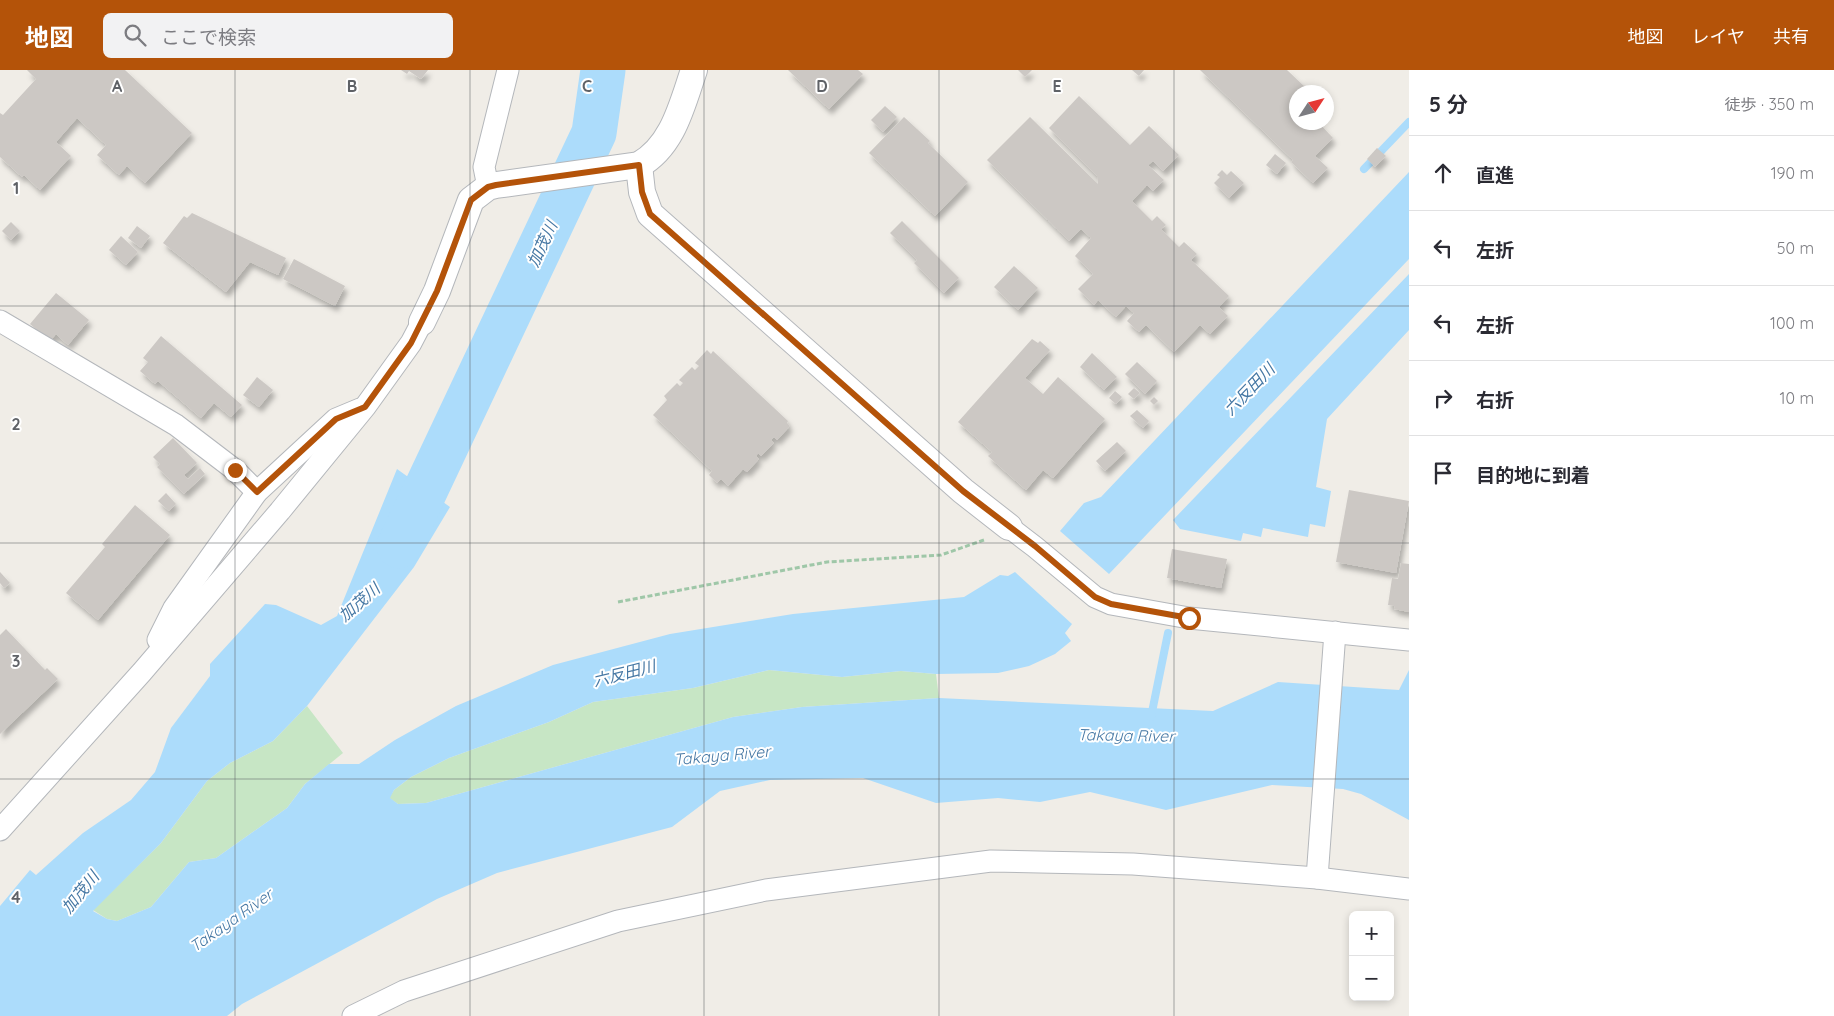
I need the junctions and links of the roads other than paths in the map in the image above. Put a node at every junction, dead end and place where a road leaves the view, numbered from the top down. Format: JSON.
{"nodes":[{"id":1,"x":508,"y":70,"type":"edge"},
{"id":2,"x":694,"y":70,"type":"edge"},
{"id":3,"x":634,"y":165,"type":"junction"},
{"id":4,"x":492,"y":186,"type":"junction"},
{"id":5,"x":0,"y":321,"type":"edge"},
{"id":6,"x":422,"y":322,"type":"joint"},
{"id":7,"x":365,"y":407,"type":"junction"},
{"id":8,"x":257,"y":492,"type":"junction"},
{"id":9,"x":1009,"y":527,"type":"joint"},
{"id":10,"x":1334,"y":640,"type":"junction"},
{"id":11,"x":1409,"y":640,"type":"edge"},
{"id":12,"x":142,"y":672,"type":"junction"},
{"id":13,"x":0,"y":830,"type":"edge"},
{"id":14,"x":1317,"y":878,"type":"junction"},
{"id":15,"x":1409,"y":889,"type":"edge"},
{"id":16,"x":353,"y":1016,"type":"edge"}],
"edges":[{"from":1,"to":4,"type":"street"},
{"from":2,"to":3,"type":"street"},
{"from":3,"to":4,"type":"street"},
{"from":3,"to":9,"type":"street"},
{"from":4,"to":6,"type":"street"},
{"from":5,"to":8,"type":"street"},
{"from":6,"to":7,"type":"street"},
{"from":7,"to":8,"type":"street"},
{"from":7,"to":12,"type":"street"},
{"from":8,"to":12,"type":"street"},
{"from":9,"to":10,"type":"street"},
{"from":10,"to":11,"type":"street"},
{"from":10,"to":14,"type":"street"},
{"from":12,"to":13,"type":"street"},
{"from":14,"to":15,"type":"street"},
{"from":14,"to":16,"type":"street"}]}
